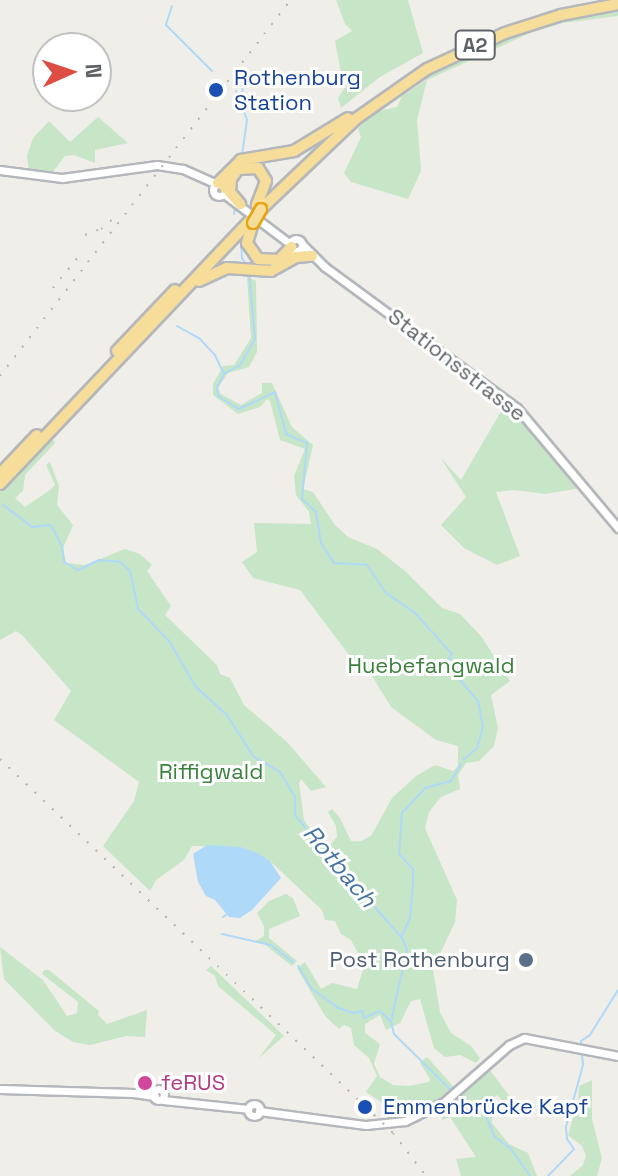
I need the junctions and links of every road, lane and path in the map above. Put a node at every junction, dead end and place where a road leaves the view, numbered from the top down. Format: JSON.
{"nodes":[{"id":1,"x":608,"y":0,"type":"edge"},
{"id":2,"x":618,"y":4,"type":"edge"},
{"id":3,"x":344,"y":122,"type":"junction"},
{"id":4,"x":326,"y":138,"type":"junction"},
{"id":5,"x":0,"y":170,"type":"edge"},
{"id":6,"x":233,"y":175,"type":"junction"},
{"id":7,"x":219,"y":188,"type":"junction"},
{"id":8,"x":240,"y":204,"type":"junction"},
{"id":9,"x":259,"y":207,"type":"junction"},
{"id":10,"x":249,"y":220,"type":"junction"},
{"id":11,"x":295,"y":246,"type":"junction"},
{"id":12,"x":311,"y":256,"type":"junction"},
{"id":13,"x":280,"y":267,"type":"junction"},
{"id":14,"x":165,"y":311,"type":"junction"},
{"id":15,"x":4,"y":473,"type":"edge"},
{"id":16,"x":0,"y":484,"type":"edge"},
{"id":17,"x":618,"y":528,"type":"edge"},
{"id":18,"x":618,"y":1056,"type":"edge"},
{"id":19,"x":0,"y":1088,"type":"edge"}],
"edges":[{"from":1,"to":3,"type":"highway","number":"A2"},
{"from":2,"to":3,"type":"highway","number":"A2"},
{"from":3,"to":4,"type":"highway","number":"A2"},
{"from":4,"to":7,"type":"highway"},
{"from":4,"to":9,"type":"highway","number":"A2"},
{"from":5,"to":7,"type":"main road"},
{"from":6,"to":7,"type":"highway"},
{"from":6,"to":8,"type":"highway"},
{"from":6,"to":9,"type":"highway"},
{"from":7,"to":8,"type":"main road"},
{"from":8,"to":11,"type":"main road"},
{"from":9,"to":10,"type":"highway","number":"A2","bridge":true},
{"from":10,"to":11,"type":"highway"},
{"from":10,"to":14,"type":"highway","number":"A2"},
{"from":10,"to":15,"type":"highway","number":"A2"},
{"from":11,"to":12,"type":"main road","name":"Stationsstrasse"},
{"from":11,"to":13,"type":"highway"},
{"from":12,"to":13,"type":"highway"},
{"from":12,"to":17,"type":"main road","name":"Stationsstrasse"},
{"from":13,"to":14,"type":"highway"},
{"from":14,"to":15,"type":"highway","number":"A2"},
{"from":15,"to":16,"type":"highway","number":"A2"},
{"from":18,"to":19,"type":"main road"}]}
